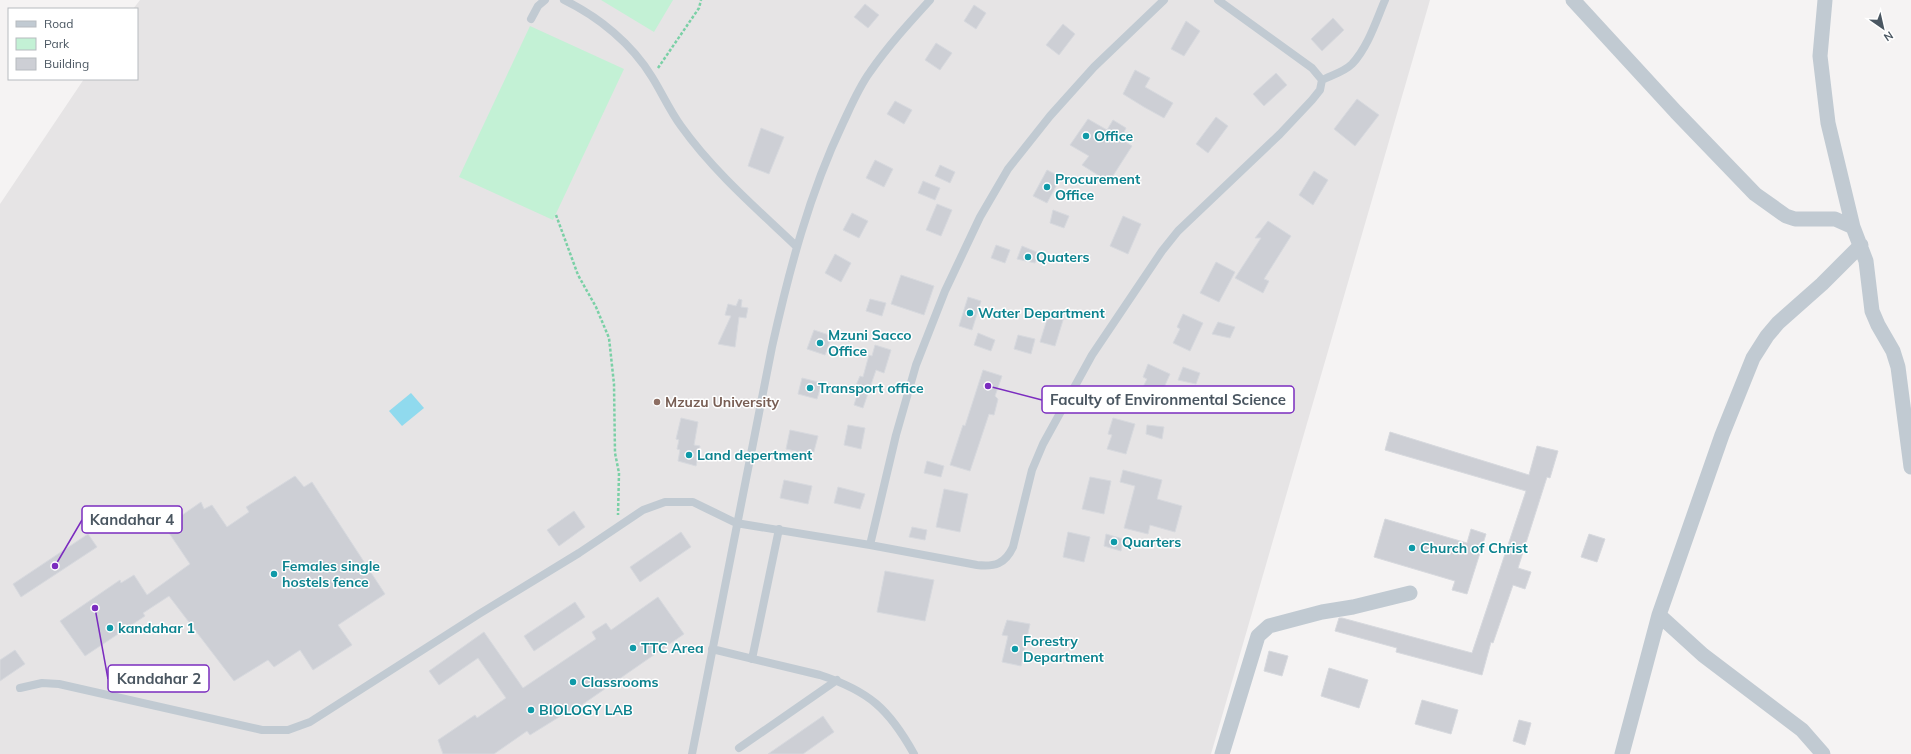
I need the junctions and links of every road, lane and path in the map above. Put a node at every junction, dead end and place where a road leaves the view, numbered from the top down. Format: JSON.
{"nodes":[{"id":1,"x":546,"y":0,"type":"edge"},
{"id":2,"x":564,"y":0,"type":"edge"},
{"id":3,"x":701,"y":0,"type":"edge"},
{"id":4,"x":930,"y":0,"type":"edge"},
{"id":5,"x":1164,"y":0,"type":"edge"},
{"id":6,"x":1218,"y":0,"type":"edge"},
{"id":7,"x":1385,"y":0,"type":"edge"},
{"id":8,"x":1573,"y":0,"type":"edge"},
{"id":9,"x":1825,"y":0,"type":"edge"},
{"id":10,"x":531,"y":19,"type":"dead end"},
{"id":11,"x":652,"y":76,"type":"junction"},
{"id":12,"x":1322,"y":80,"type":"junction"},
{"id":13,"x":556,"y":215,"type":"dead end"},
{"id":14,"x":1852,"y":228,"type":"junction"},
{"id":15,"x":1861,"y":245,"type":"junction"},
{"id":16,"x":796,"y":246,"type":"junction"},
{"id":17,"x":1911,"y":467,"type":"edge"},
{"id":18,"x":736,"y":523,"type":"junction"},
{"id":19,"x":617,"y":527,"type":"junction"},
{"id":20,"x":779,"y":529,"type":"junction"},
{"id":21,"x":870,"y":545,"type":"junction"},
{"id":22,"x":1410,"y":593,"type":"dead end"},
{"id":23,"x":1659,"y":614,"type":"junction"},
{"id":24,"x":712,"y":649,"type":"junction"},
{"id":25,"x":752,"y":659,"type":"junction"},
{"id":26,"x":837,"y":680,"type":"junction"},
{"id":27,"x":20,"y":688,"type":"dead end"},
{"id":28,"x":739,"y":748,"type":"dead end"},
{"id":29,"x":692,"y":754,"type":"edge"},
{"id":30,"x":914,"y":754,"type":"edge"},
{"id":31,"x":1222,"y":754,"type":"edge"},
{"id":32,"x":1622,"y":754,"type":"edge"},
{"id":33,"x":1823,"y":754,"type":"edge"}],
"edges":[{"from":1,"to":10,"type":"lane"},
{"from":2,"to":11,"type":"lane"},
{"from":3,"to":11,"type":"path"},
{"from":4,"to":16,"type":"lane"},
{"from":5,"to":21,"type":"lane"},
{"from":6,"to":12,"type":"lane"},
{"from":7,"to":12,"type":"lane"},
{"from":8,"to":14,"type":"street"},
{"from":9,"to":14,"type":"street"},
{"from":11,"to":16,"type":"lane"},
{"from":12,"to":21,"type":"lane"},
{"from":13,"to":19,"type":"path"},
{"from":14,"to":15,"type":"street"},
{"from":15,"to":17,"type":"street"},
{"from":15,"to":23,"type":"street"},
{"from":16,"to":18,"type":"lane"},
{"from":18,"to":19,"type":"lane"},
{"from":18,"to":20,"type":"lane"},
{"from":18,"to":24,"type":"lane"},
{"from":19,"to":27,"type":"lane"},
{"from":20,"to":21,"type":"lane"},
{"from":20,"to":25,"type":"lane"},
{"from":22,"to":31,"type":"street"},
{"from":23,"to":32,"type":"street"},
{"from":23,"to":33,"type":"street"},
{"from":24,"to":25,"type":"lane"},
{"from":24,"to":29,"type":"lane"},
{"from":25,"to":26,"type":"lane"},
{"from":26,"to":28,"type":"lane"},
{"from":26,"to":30,"type":"lane"}]}
